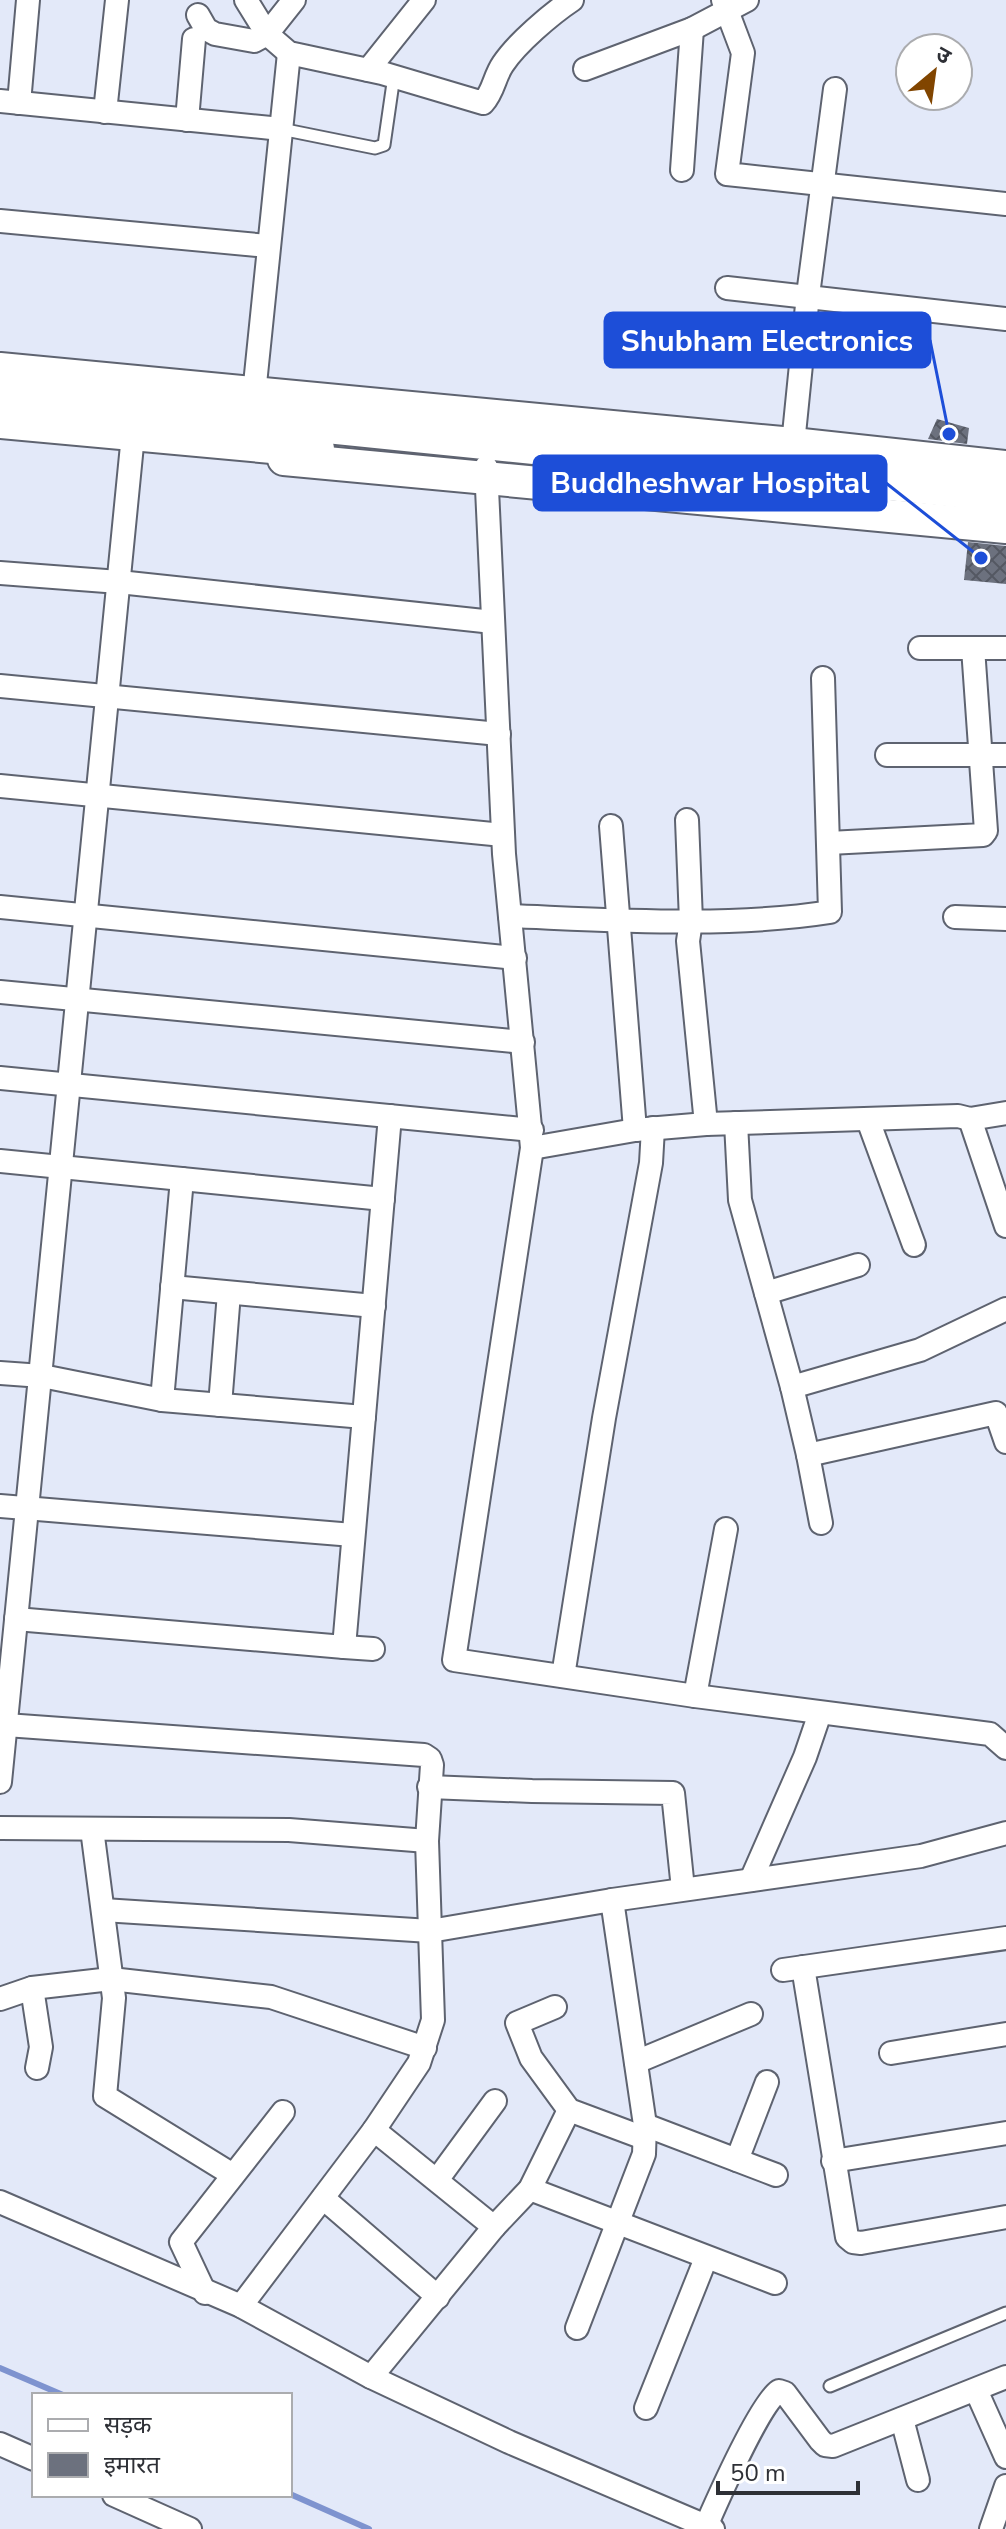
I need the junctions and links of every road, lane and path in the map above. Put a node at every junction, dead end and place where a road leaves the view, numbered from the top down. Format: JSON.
{"nodes":[{"id":1,"x":28,"y":0,"type":"edge"},
{"id":2,"x":117,"y":0,"type":"edge"},
{"id":3,"x":246,"y":0,"type":"edge"},
{"id":4,"x":294,"y":0,"type":"edge"},
{"id":5,"x":424,"y":0,"type":"edge"},
{"id":6,"x":572,"y":0,"type":"edge"},
{"id":7,"x":747,"y":0,"type":"edge"},
{"id":8,"x":725,"y":5,"type":"edge"},
{"id":9,"x":547,"y":7,"type":"edge"},
{"id":10,"x":198,"y":15,"type":"dead end"},
{"id":11,"x":692,"y":29,"type":"junction"},
{"id":12,"x":267,"y":34,"type":"junction"},
{"id":13,"x":194,"y":39,"type":"dead end"},
{"id":14,"x":289,"y":53,"type":"junction"},
{"id":15,"x":585,"y":69,"type":"dead end"},
{"id":16,"x":368,"y":70,"type":"junction"},
{"id":17,"x":394,"y":76,"type":"junction"},
{"id":18,"x":835,"y":89,"type":"dead end"},
{"id":19,"x":9,"y":102,"type":"edge"},
{"id":20,"x":105,"y":112,"type":"junction"},
{"id":21,"x":187,"y":120,"type":"junction"},
{"id":22,"x":281,"y":129,"type":"junction"},
{"id":23,"x":682,"y":170,"type":"dead end"},
{"id":24,"x":823,"y":183,"type":"junction"},
{"id":25,"x":1006,"y":204,"type":"edge"},
{"id":26,"x":0,"y":221,"type":"edge"},
{"id":27,"x":268,"y":246,"type":"junction"},
{"id":28,"x":727,"y":288,"type":"dead end"},
{"id":29,"x":808,"y":295,"type":"junction"},
{"id":30,"x":1006,"y":319,"type":"edge"},
{"id":31,"x":0,"y":369,"type":"edge"},
{"id":32,"x":0,"y":392,"type":"edge"},
{"id":33,"x":254,"y":394,"type":"junction"},
{"id":34,"x":327,"y":413,"type":"junction"},
{"id":35,"x":0,"y":420,"type":"edge"},
{"id":36,"x":0,"y":429,"type":"edge"},
{"id":37,"x":793,"y":444,"type":"junction"},
{"id":38,"x":132,"y":445,"type":"junction"},
{"id":39,"x":500,"y":452,"type":"junction"},
{"id":40,"x":1006,"y":467,"type":"edge"},
{"id":41,"x":1006,"y":494,"type":"edge"},
{"id":42,"x":1006,"y":517,"type":"edge"},
{"id":43,"x":1006,"y":527,"type":"edge"},
{"id":44,"x":0,"y":573,"type":"edge"},
{"id":45,"x":119,"y":582,"type":"junction"},
{"id":46,"x":493,"y":622,"type":"junction"},
{"id":47,"x":920,"y":648,"type":"dead end"},
{"id":48,"x":973,"y":648,"type":"junction"},
{"id":49,"x":1006,"y":648,"type":"edge"},
{"id":50,"x":823,"y":678,"type":"dead end"},
{"id":51,"x":0,"y":686,"type":"edge"},
{"id":52,"x":108,"y":696,"type":"junction"},
{"id":53,"x":499,"y":734,"type":"junction"},
{"id":54,"x":887,"y":755,"type":"dead end"},
{"id":55,"x":1006,"y":755,"type":"edge"},
{"id":56,"x":982,"y":756,"type":"junction"},
{"id":57,"x":0,"y":786,"type":"edge"},
{"id":58,"x":98,"y":795,"type":"junction"},
{"id":59,"x":687,"y":820,"type":"dead end"},
{"id":60,"x":611,"y":826,"type":"dead end"},
{"id":61,"x":503,"y":835,"type":"junction"},
{"id":62,"x":829,"y":843,"type":"junction"},
{"id":63,"x":0,"y":907,"type":"edge"},
{"id":64,"x":86,"y":916,"type":"junction"},
{"id":65,"x":510,"y":916,"type":"junction"},
{"id":66,"x":955,"y":917,"type":"dead end"},
{"id":67,"x":1006,"y":919,"type":"edge"},
{"id":68,"x":616,"y":920,"type":"junction"},
{"id":69,"x":691,"y":921,"type":"junction"},
{"id":70,"x":515,"y":958,"type":"junction"},
{"id":71,"x":0,"y":992,"type":"edge"},
{"id":72,"x":78,"y":1000,"type":"junction"},
{"id":73,"x":523,"y":1042,"type":"junction"},
{"id":74,"x":0,"y":1078,"type":"edge"},
{"id":75,"x":69,"y":1084,"type":"junction"},
{"id":76,"x":1006,"y":1113,"type":"edge"},
{"id":77,"x":390,"y":1116,"type":"junction"},
{"id":78,"x":970,"y":1119,"type":"junction"},
{"id":79,"x":868,"y":1120,"type":"junction"},
{"id":80,"x":736,"y":1123,"type":"junction"},
{"id":81,"x":706,"y":1124,"type":"junction"},
{"id":82,"x":644,"y":1129,"type":"junction"},
{"id":83,"x":532,"y":1139,"type":"junction"},
{"id":84,"x":0,"y":1161,"type":"edge"},
{"id":85,"x":61,"y":1167,"type":"junction"},
{"id":86,"x":182,"y":1179,"type":"junction"},
{"id":87,"x":383,"y":1199,"type":"junction"},
{"id":88,"x":1006,"y":1226,"type":"edge"},
{"id":89,"x":914,"y":1245,"type":"dead end"},
{"id":90,"x":858,"y":1265,"type":"dead end"},
{"id":91,"x":172,"y":1287,"type":"junction"},
{"id":92,"x":229,"y":1293,"type":"junction"},
{"id":93,"x":766,"y":1293,"type":"junction"},
{"id":94,"x":374,"y":1306,"type":"junction"},
{"id":95,"x":1006,"y":1309,"type":"edge"},
{"id":96,"x":0,"y":1373,"type":"edge"},
{"id":97,"x":42,"y":1376,"type":"junction"},
{"id":98,"x":792,"y":1387,"type":"junction"},
{"id":99,"x":162,"y":1400,"type":"junction"},
{"id":100,"x":220,"y":1405,"type":"junction"},
{"id":101,"x":364,"y":1417,"type":"junction"},
{"id":102,"x":1006,"y":1442,"type":"edge"},
{"id":103,"x":808,"y":1455,"type":"junction"},
{"id":104,"x":0,"y":1506,"type":"edge"},
{"id":105,"x":27,"y":1508,"type":"junction"},
{"id":106,"x":821,"y":1523,"type":"dead end"},
{"id":107,"x":726,"y":1529,"type":"dead end"},
{"id":108,"x":353,"y":1535,"type":"junction"},
{"id":109,"x":16,"y":1619,"type":"junction"},
{"id":110,"x":344,"y":1647,"type":"junction"},
{"id":111,"x":373,"y":1649,"type":"dead end"},
{"id":112,"x":563,"y":1676,"type":"junction"},
{"id":113,"x":695,"y":1696,"type":"junction"},
{"id":114,"x":820,"y":1713,"type":"junction"},
{"id":115,"x":3,"y":1734,"type":"edge"},
{"id":116,"x":1006,"y":1748,"type":"edge"},
{"id":117,"x":0,"y":1782,"type":"edge"},
{"id":118,"x":429,"y":1787,"type":"junction"},
{"id":119,"x":0,"y":1828,"type":"edge"},
{"id":120,"x":92,"y":1829,"type":"junction"},
{"id":121,"x":1006,"y":1833,"type":"edge"},
{"id":122,"x":427,"y":1841,"type":"junction"},
{"id":123,"x":751,"y":1880,"type":"junction"},
{"id":124,"x":683,"y":1889,"type":"junction"},
{"id":125,"x":612,"y":1900,"type":"junction"},
{"id":126,"x":103,"y":1910,"type":"junction"},
{"id":127,"x":430,"y":1931,"type":"junction"},
{"id":128,"x":1006,"y":1938,"type":"edge"},
{"id":129,"x":111,"y":1979,"type":"junction"},
{"id":130,"x":32,"y":1988,"type":"junction"},
{"id":131,"x":0,"y":1999,"type":"edge"},
{"id":132,"x":555,"y":2007,"type":"dead end"},
{"id":133,"x":751,"y":2014,"type":"dead end"},
{"id":134,"x":1006,"y":2034,"type":"edge"},
{"id":135,"x":425,"y":2048,"type":"junction"},
{"id":136,"x":891,"y":2053,"type":"dead end"},
{"id":137,"x":636,"y":2062,"type":"junction"},
{"id":138,"x":37,"y":2068,"type":"dead end"},
{"id":139,"x":767,"y":2082,"type":"dead end"},
{"id":140,"x":495,"y":2101,"type":"dead end"},
{"id":141,"x":569,"y":2110,"type":"junction"},
{"id":142,"x":283,"y":2112,"type":"dead end"},
{"id":143,"x":374,"y":2130,"type":"junction"},
{"id":144,"x":644,"y":2132,"type":"junction"},
{"id":145,"x":1006,"y":2133,"type":"edge"},
{"id":146,"x":737,"y":2160,"type":"junction"},
{"id":147,"x":833,"y":2161,"type":"junction"},
{"id":148,"x":233,"y":2175,"type":"junction"},
{"id":149,"x":776,"y":2175,"type":"dead end"},
{"id":150,"x":437,"y":2180,"type":"junction"},
{"id":151,"x":530,"y":2189,"type":"junction"},
{"id":152,"x":323,"y":2198,"type":"junction"},
{"id":153,"x":0,"y":2202,"type":"edge"},
{"id":154,"x":1006,"y":2217,"type":"edge"},
{"id":155,"x":617,"y":2224,"type":"junction"},
{"id":156,"x":494,"y":2227,"type":"junction"},
{"id":157,"x":706,"y":2258,"type":"junction"},
{"id":158,"x":775,"y":2283,"type":"dead end"},
{"id":159,"x":205,"y":2293,"type":"junction"},
{"id":160,"x":438,"y":2297,"type":"junction"},
{"id":161,"x":241,"y":2306,"type":"junction"},
{"id":162,"x":1006,"y":2313,"type":"edge"},
{"id":163,"x":577,"y":2328,"type":"dead end"},
{"id":164,"x":371,"y":2377,"type":"junction"},
{"id":165,"x":1006,"y":2377,"type":"edge"},
{"id":166,"x":830,"y":2386,"type":"dead end"},
{"id":167,"x":976,"y":2390,"type":"junction"},
{"id":168,"x":646,"y":2408,"type":"dead end"},
{"id":169,"x":902,"y":2419,"type":"junction"},
{"id":170,"x":0,"y":2444,"type":"edge"},
{"id":171,"x":1006,"y":2457,"type":"edge"},
{"id":172,"x":32,"y":2458,"type":"edge"},
{"id":173,"x":918,"y":2480,"type":"dead end"},
{"id":174,"x":1006,"y":2486,"type":"edge"},
{"id":175,"x":118,"y":2497,"type":"edge"},
{"id":176,"x":710,"y":2528,"type":"edge"},
{"id":177,"x":190,"y":2529,"type":"edge"},
{"id":178,"x":991,"y":2529,"type":"edge"}],
"edges":[{"from":1,"to":19,"type":"street"},
{"from":2,"to":20,"type":"street"},
{"from":3,"to":12,"type":"street"},
{"from":4,"to":12,"type":"street"},
{"from":5,"to":16,"type":"street"},
{"from":6,"to":9,"type":"street"},
{"from":7,"to":8,"type":"street"},
{"from":8,"to":11,"type":"street"},
{"from":8,"to":24,"type":"street"},
{"from":9,"to":17,"type":"street"},
{"from":10,"to":12,"type":"street"},
{"from":11,"to":15,"type":"street"},
{"from":11,"to":23,"type":"street"},
{"from":12,"to":14,"type":"street"},
{"from":13,"to":21,"type":"street"},
{"from":14,"to":16,"type":"street"},
{"from":14,"to":22,"type":"street"},
{"from":16,"to":17,"type":"street"},
{"from":17,"to":22,"type":"lane"},
{"from":18,"to":24,"type":"street"},
{"from":19,"to":20,"type":"street"},
{"from":20,"to":21,"type":"street"},
{"from":21,"to":22,"type":"street"},
{"from":22,"to":27,"type":"street"},
{"from":24,"to":25,"type":"street"},
{"from":24,"to":29,"type":"street"},
{"from":26,"to":27,"type":"street"},
{"from":27,"to":33,"type":"street"},
{"from":28,"to":29,"type":"street"},
{"from":29,"to":30,"type":"street"},
{"from":29,"to":37,"type":"street"},
{"from":31,"to":33,"type":"street"},
{"from":32,"to":34,"type":"main road"},
{"from":33,"to":34,"type":"street"},
{"from":34,"to":39,"type":"main road"},
{"from":35,"to":39,"type":"main road"},
{"from":36,"to":38,"type":"street"},
{"from":37,"to":39,"type":"street"},
{"from":37,"to":40,"type":"street"},
{"from":38,"to":39,"type":"street"},
{"from":38,"to":45,"type":"street"},
{"from":39,"to":41,"type":"main road"},
{"from":39,"to":42,"type":"main road"},
{"from":39,"to":43,"type":"street"},
{"from":39,"to":46,"type":"street"},
{"from":44,"to":45,"type":"street"},
{"from":45,"to":46,"type":"street"},
{"from":45,"to":52,"type":"street"},
{"from":46,"to":53,"type":"street"},
{"from":47,"to":48,"type":"street"},
{"from":48,"to":49,"type":"street"},
{"from":48,"to":56,"type":"street"},
{"from":50,"to":62,"type":"street"},
{"from":51,"to":52,"type":"street"},
{"from":52,"to":53,"type":"street"},
{"from":52,"to":58,"type":"street"},
{"from":53,"to":61,"type":"street"},
{"from":54,"to":56,"type":"street"},
{"from":55,"to":56,"type":"street"},
{"from":56,"to":62,"type":"street"},
{"from":57,"to":58,"type":"street"},
{"from":58,"to":61,"type":"street"},
{"from":58,"to":64,"type":"street"},
{"from":59,"to":69,"type":"street"},
{"from":60,"to":68,"type":"street"},
{"from":61,"to":65,"type":"street"},
{"from":62,"to":69,"type":"street"},
{"from":63,"to":64,"type":"street"},
{"from":64,"to":70,"type":"street"},
{"from":64,"to":72,"type":"street"},
{"from":65,"to":68,"type":"street"},
{"from":65,"to":70,"type":"street"},
{"from":66,"to":67,"type":"street"},
{"from":68,"to":69,"type":"street"},
{"from":68,"to":82,"type":"street"},
{"from":69,"to":81,"type":"street"},
{"from":70,"to":73,"type":"street"},
{"from":71,"to":72,"type":"street"},
{"from":72,"to":73,"type":"street"},
{"from":72,"to":75,"type":"street"},
{"from":73,"to":83,"type":"street"},
{"from":74,"to":75,"type":"street"},
{"from":75,"to":77,"type":"street"},
{"from":75,"to":85,"type":"street"},
{"from":76,"to":78,"type":"street"},
{"from":77,"to":83,"type":"street"},
{"from":77,"to":87,"type":"street"},
{"from":78,"to":79,"type":"street"},
{"from":78,"to":88,"type":"street"},
{"from":79,"to":80,"type":"street"},
{"from":79,"to":89,"type":"street"},
{"from":80,"to":81,"type":"street"},
{"from":80,"to":93,"type":"street"},
{"from":81,"to":82,"type":"street"},
{"from":82,"to":83,"type":"street"},
{"from":82,"to":112,"type":"street"},
{"from":83,"to":112,"type":"street"},
{"from":84,"to":85,"type":"street"},
{"from":85,"to":86,"type":"street"},
{"from":85,"to":97,"type":"street"},
{"from":86,"to":87,"type":"street"},
{"from":86,"to":91,"type":"street"},
{"from":87,"to":94,"type":"street"},
{"from":90,"to":93,"type":"street"},
{"from":91,"to":92,"type":"street"},
{"from":91,"to":99,"type":"street"},
{"from":92,"to":94,"type":"street"},
{"from":92,"to":100,"type":"street"},
{"from":93,"to":98,"type":"street"},
{"from":94,"to":101,"type":"street"},
{"from":95,"to":98,"type":"street"},
{"from":96,"to":97,"type":"street"},
{"from":97,"to":99,"type":"street"},
{"from":97,"to":105,"type":"street"},
{"from":98,"to":103,"type":"street"},
{"from":99,"to":100,"type":"street"},
{"from":100,"to":101,"type":"street"},
{"from":101,"to":108,"type":"street"},
{"from":102,"to":103,"type":"street"},
{"from":103,"to":106,"type":"street"},
{"from":104,"to":105,"type":"street"},
{"from":105,"to":108,"type":"street"},
{"from":105,"to":109,"type":"street"},
{"from":107,"to":113,"type":"street"},
{"from":108,"to":110,"type":"street"},
{"from":109,"to":110,"type":"street"},
{"from":109,"to":115,"type":"street"},
{"from":110,"to":111,"type":"street"},
{"from":112,"to":113,"type":"street"},
{"from":113,"to":114,"type":"street"},
{"from":114,"to":116,"type":"street"},
{"from":114,"to":123,"type":"street"},
{"from":115,"to":117,"type":"street"},
{"from":115,"to":118,"type":"street"},
{"from":118,"to":122,"type":"street"},
{"from":118,"to":124,"type":"street"},
{"from":119,"to":120,"type":"street"},
{"from":120,"to":122,"type":"street"},
{"from":120,"to":126,"type":"street"},
{"from":121,"to":123,"type":"street"},
{"from":122,"to":127,"type":"street"},
{"from":123,"to":124,"type":"street"},
{"from":124,"to":125,"type":"street"},
{"from":125,"to":127,"type":"street"},
{"from":125,"to":137,"type":"street"},
{"from":126,"to":127,"type":"street"},
{"from":126,"to":129,"type":"street"},
{"from":127,"to":135,"type":"street"},
{"from":128,"to":147,"type":"street"},
{"from":129,"to":130,"type":"street"},
{"from":129,"to":135,"type":"street"},
{"from":129,"to":148,"type":"street"},
{"from":130,"to":131,"type":"street"},
{"from":130,"to":138,"type":"street"},
{"from":132,"to":141,"type":"street"},
{"from":133,"to":137,"type":"street"},
{"from":134,"to":136,"type":"street"},
{"from":135,"to":143,"type":"street"},
{"from":137,"to":144,"type":"street"},
{"from":139,"to":146,"type":"street"},
{"from":140,"to":150,"type":"street"},
{"from":141,"to":144,"type":"street"},
{"from":141,"to":151,"type":"street"},
{"from":142,"to":148,"type":"street"},
{"from":143,"to":150,"type":"street"},
{"from":143,"to":152,"type":"street"},
{"from":144,"to":146,"type":"street"},
{"from":144,"to":155,"type":"street"},
{"from":145,"to":147,"type":"street"},
{"from":146,"to":149,"type":"street"},
{"from":147,"to":154,"type":"street"},
{"from":148,"to":159,"type":"street"},
{"from":150,"to":156,"type":"street"},
{"from":151,"to":155,"type":"street"},
{"from":151,"to":156,"type":"street"},
{"from":152,"to":160,"type":"street"},
{"from":152,"to":161,"type":"street"},
{"from":153,"to":159,"type":"street"},
{"from":155,"to":157,"type":"street"},
{"from":155,"to":163,"type":"street"},
{"from":156,"to":160,"type":"street"},
{"from":157,"to":158,"type":"street"},
{"from":157,"to":168,"type":"street"},
{"from":159,"to":161,"type":"street"},
{"from":160,"to":164,"type":"street"},
{"from":161,"to":164,"type":"street"},
{"from":162,"to":166,"type":"lane"},
{"from":164,"to":176,"type":"street"},
{"from":165,"to":167,"type":"street"},
{"from":167,"to":169,"type":"street"},
{"from":167,"to":171,"type":"street"},
{"from":169,"to":173,"type":"street"},
{"from":169,"to":176,"type":"street"},
{"from":170,"to":172,"type":"street"},
{"from":174,"to":178,"type":"street"},
{"from":175,"to":177,"type":"street"}]}
